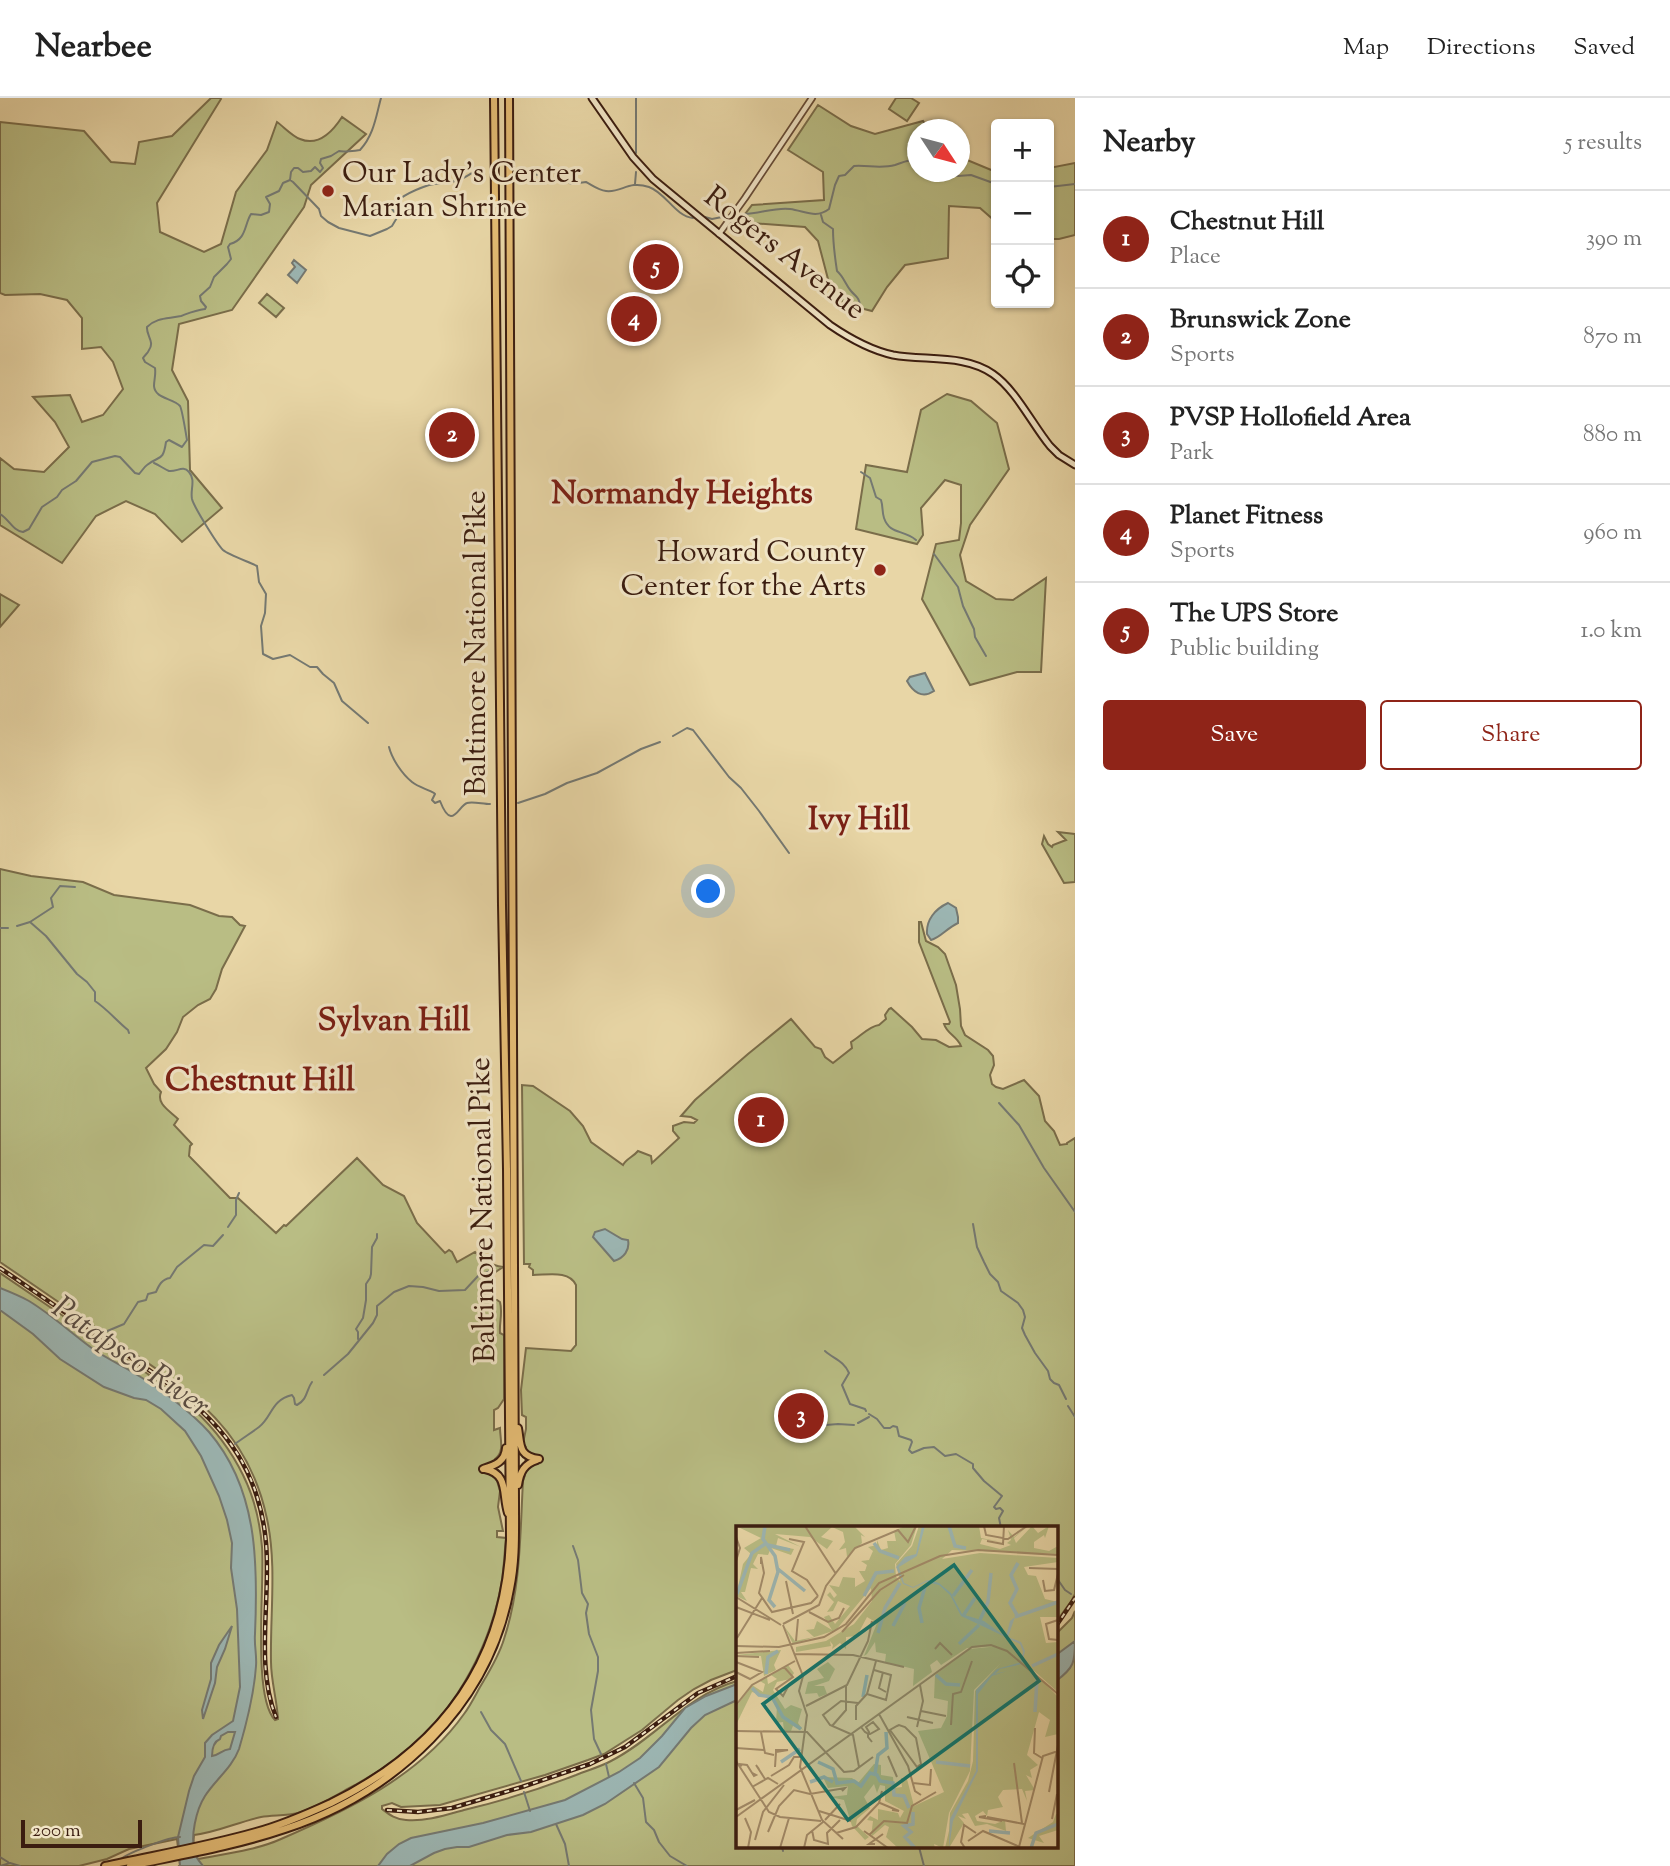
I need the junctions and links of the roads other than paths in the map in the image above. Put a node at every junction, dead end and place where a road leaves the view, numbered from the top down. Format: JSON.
{"nodes":[{"id":1,"x":494,"y":98,"type":"edge"},
{"id":2,"x":509,"y":98,"type":"edge"},
{"id":3,"x":592,"y":98,"type":"edge"},
{"id":4,"x":812,"y":98,"type":"edge"},
{"id":5,"x":719,"y":234,"type":"junction"},
{"id":6,"x":1075,"y":465,"type":"edge"},
{"id":7,"x":512,"y":1411,"type":"junction"},
{"id":8,"x":515,"y":1504,"type":"junction"},
{"id":9,"x":510,"y":1519,"type":"junction"},
{"id":10,"x":220,"y":1844,"type":"junction"},
{"id":11,"x":152,"y":1859,"type":"junction"},
{"id":12,"x":105,"y":1866,"type":"edge"},
{"id":13,"x":130,"y":1866,"type":"edge"}],
"edges":[{"from":1,"to":7,"type":"main road","name":"Baltimore National Pike"},
{"from":2,"to":7,"type":"main road","name":"Baltimore National Pike"},
{"from":3,"to":5,"type":"main road","name":"Rogers Avenue"},
{"from":4,"to":5,"type":"street"},
{"from":5,"to":6,"type":"main road","name":"Rogers Avenue"},
{"from":7,"to":8,"type":"main road","name":"Baltimore National Pike"},
{"from":7,"to":8,"type":"main road"},
{"from":7,"to":9,"type":"main road","name":"Baltimore National Pike"},
{"from":7,"to":9,"type":"main road"},
{"from":8,"to":10,"type":"main road","name":"Baltimore National Pike"},
{"from":9,"to":10,"type":"main road","name":"Baltimore National Pike"},
{"from":10,"to":11,"type":"main road","name":"Baltimore National Pike"},
{"from":11,"to":12,"type":"main road","name":"Baltimore National Pike"},
{"from":11,"to":13,"type":"main road","name":"Baltimore National Pike"}]}
